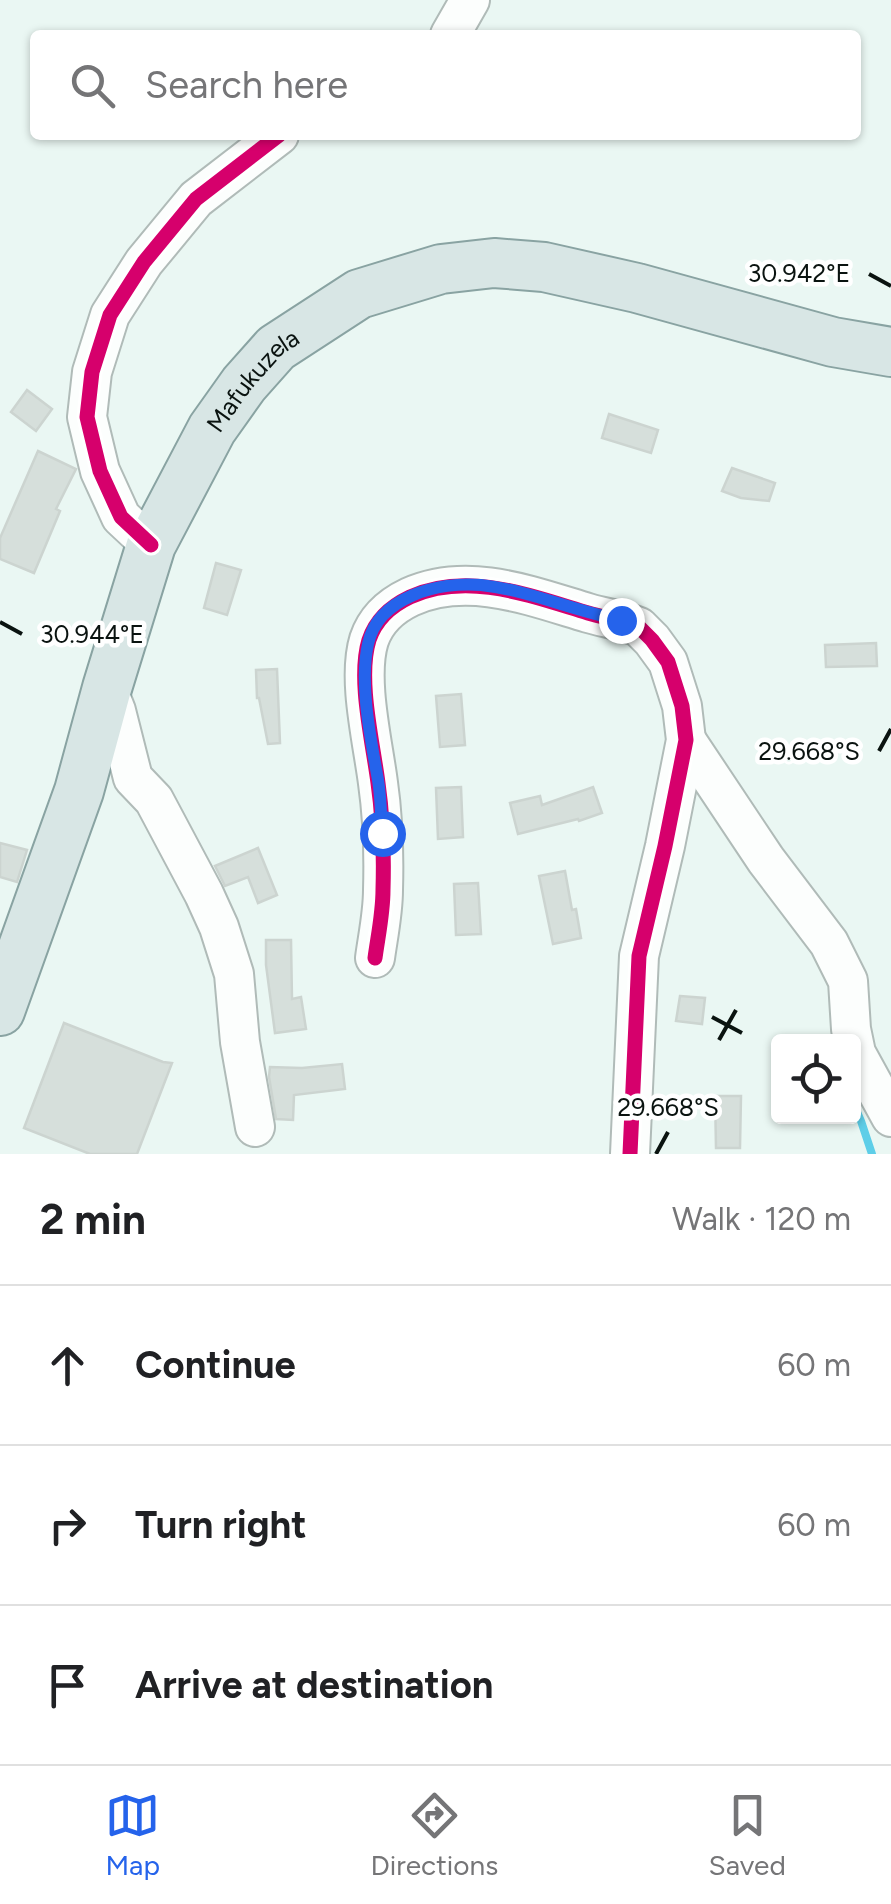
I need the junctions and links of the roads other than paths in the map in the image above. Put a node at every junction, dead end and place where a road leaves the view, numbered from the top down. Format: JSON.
{"nodes":[{"id":1,"x":470,"y":0,"type":"edge"},
{"id":2,"x":453,"y":30,"type":"edge"},
{"id":3,"x":273,"y":140,"type":"edge"},
{"id":4,"x":891,"y":352,"type":"edge"},
{"id":5,"x":150,"y":545,"type":"junction"},
{"id":6,"x":107,"y":688,"type":"junction"},
{"id":7,"x":686,"y":740,"type":"junction"},
{"id":8,"x":374,"y":958,"type":"dead end"},
{"id":9,"x":0,"y":1011,"type":"edge"},
{"id":10,"x":891,"y":1117,"type":"edge"},
{"id":11,"x":255,"y":1127,"type":"dead end"},
{"id":12,"x":630,"y":1154,"type":"edge"}],
"edges":[{"from":1,"to":2,"type":"street"},
{"from":3,"to":5,"type":"street"},
{"from":4,"to":5,"type":"main road","name":"Mafukuzela"},
{"from":5,"to":6,"type":"main road","name":"Mafukuzela"},
{"from":6,"to":9,"type":"main road","name":"Mafukuzela"},
{"from":6,"to":11,"type":"street"},
{"from":7,"to":8,"type":"street"},
{"from":7,"to":10,"type":"street"},
{"from":7,"to":12,"type":"street"}]}
